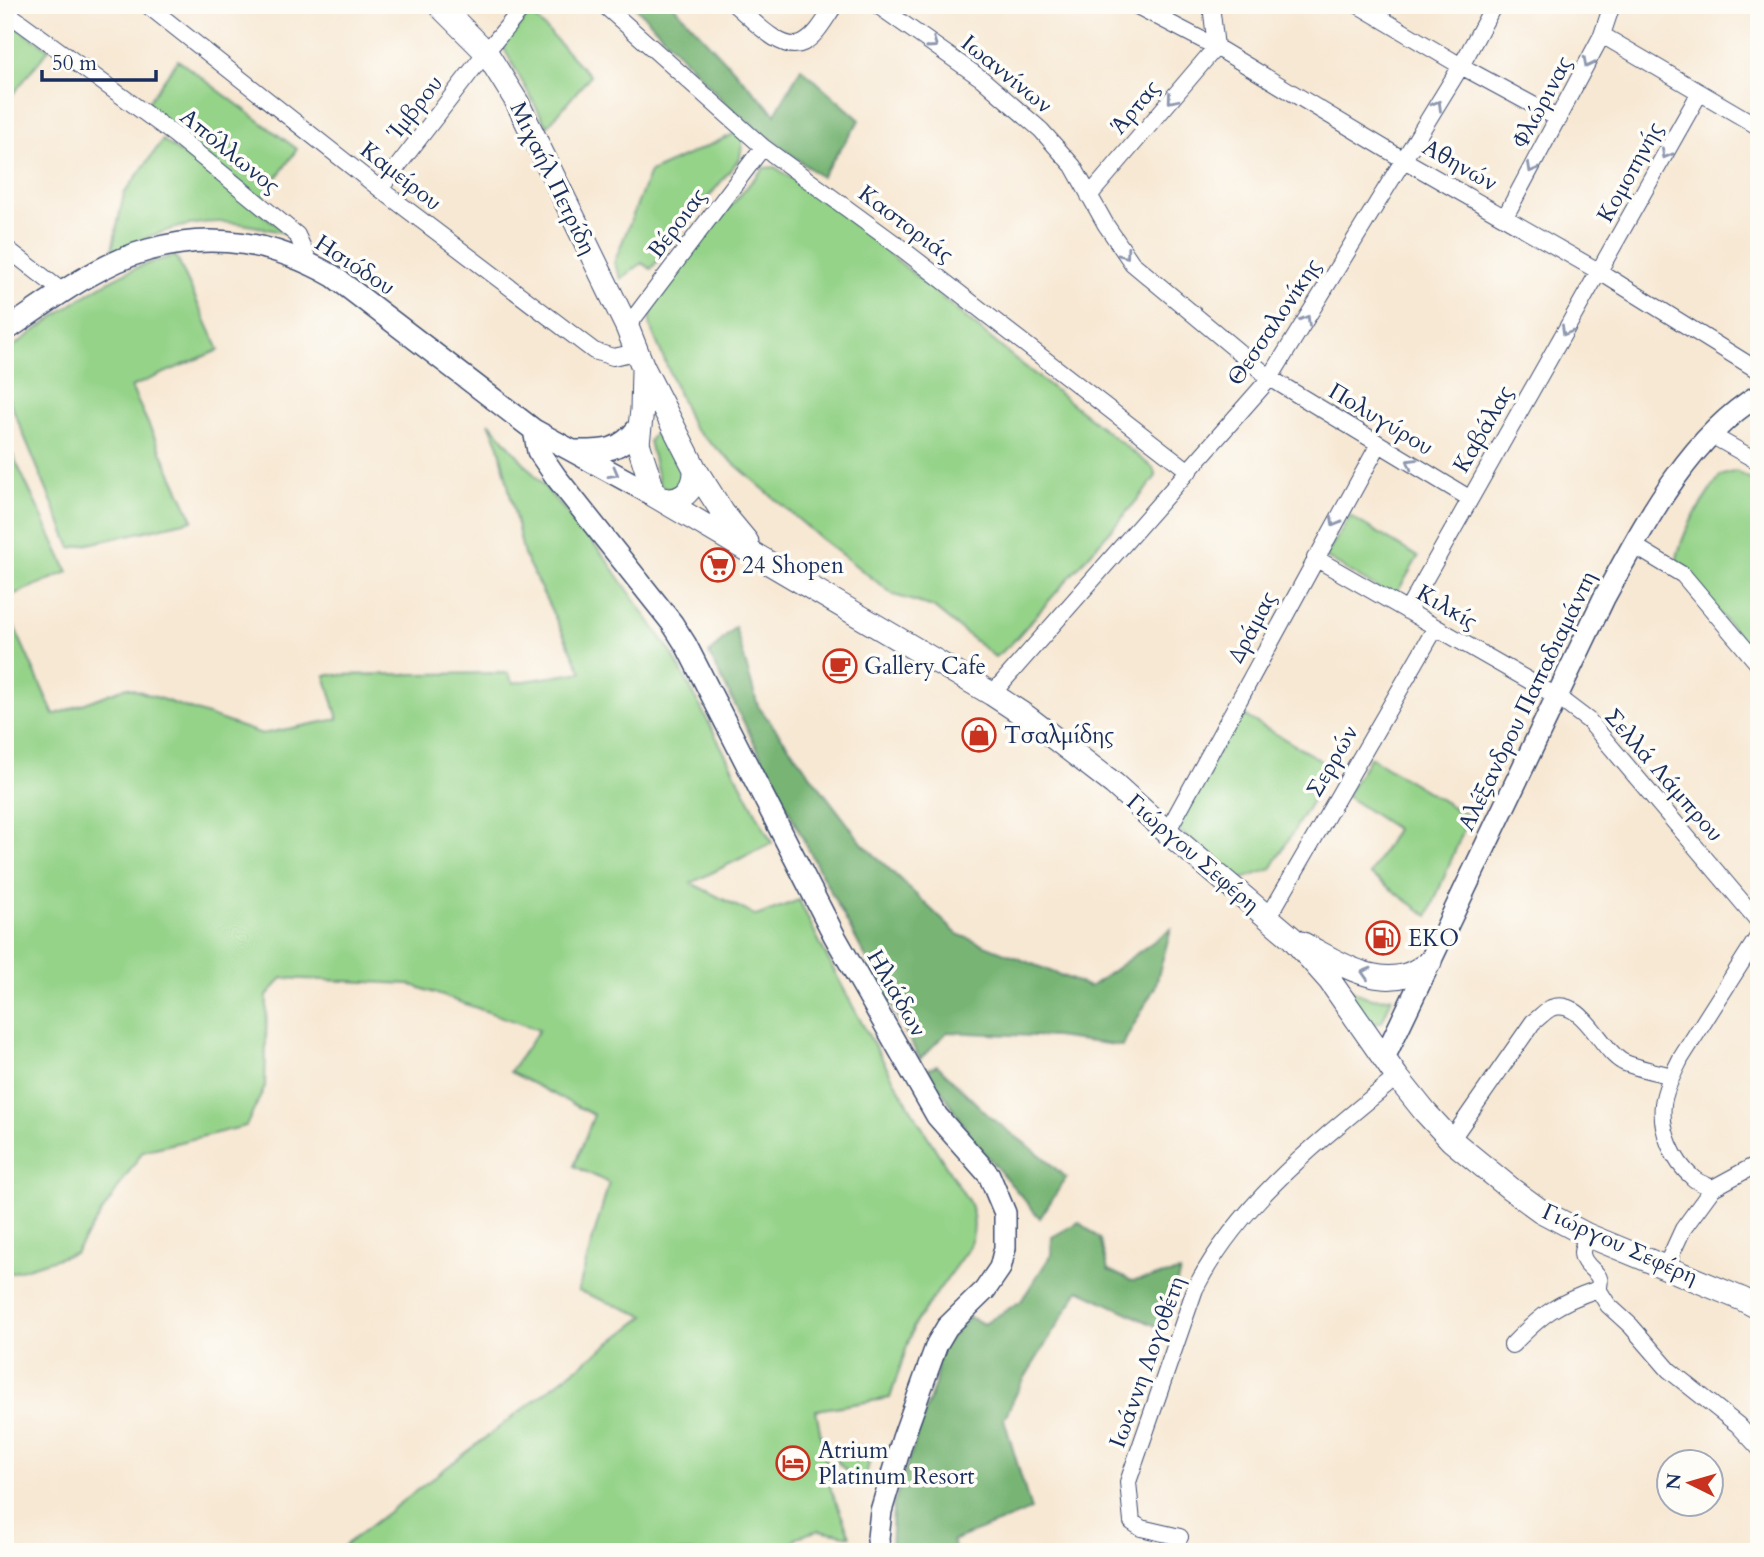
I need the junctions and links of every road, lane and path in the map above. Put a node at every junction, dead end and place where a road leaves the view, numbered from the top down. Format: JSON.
{"nodes":[{"id":1,"x":147,"y":5,"type":"edge"},
{"id":2,"x":439,"y":5,"type":"edge"},
{"id":3,"x":525,"y":5,"type":"edge"},
{"id":4,"x":604,"y":5,"type":"edge"},
{"id":5,"x":735,"y":5,"type":"edge"},
{"id":6,"x":835,"y":5,"type":"edge"},
{"id":7,"x":877,"y":5,"type":"edge"},
{"id":8,"x":1135,"y":5,"type":"edge"},
{"id":9,"x":1212,"y":5,"type":"edge"},
{"id":10,"x":1358,"y":5,"type":"edge"},
{"id":11,"x":1494,"y":5,"type":"edge"},
{"id":12,"x":1612,"y":5,"type":"edge"},
{"id":13,"x":5,"y":11,"type":"edge"},
{"id":14,"x":1602,"y":35,"type":"junction"},
{"id":15,"x":1216,"y":47,"type":"junction"},
{"id":16,"x":486,"y":52,"type":"junction"},
{"id":17,"x":1461,"y":66,"type":"junction"},
{"id":18,"x":1699,"y":94,"type":"junction"},
{"id":19,"x":1559,"y":120,"type":"junction"},
{"id":20,"x":1759,"y":127,"type":"edge"},
{"id":21,"x":763,"y":147,"type":"junction"},
{"id":22,"x":1404,"y":160,"type":"junction"},
{"id":23,"x":380,"y":189,"type":"junction"},
{"id":24,"x":1089,"y":196,"type":"junction"},
{"id":25,"x":1506,"y":217,"type":"junction"},
{"id":26,"x":5,"y":247,"type":"edge"},
{"id":27,"x":310,"y":263,"type":"junction"},
{"id":28,"x":1600,"y":272,"type":"junction"},
{"id":29,"x":63,"y":292,"type":"junction"},
{"id":30,"x":627,"y":327,"type":"junction"},
{"id":31,"x":5,"y":331,"type":"edge"},
{"id":32,"x":640,"y":360,"type":"junction"},
{"id":33,"x":1759,"y":371,"type":"edge"},
{"id":34,"x":1270,"y":378,"type":"junction"},
{"id":35,"x":1759,"y":395,"type":"edge"},
{"id":36,"x":674,"y":425,"type":"junction"},
{"id":37,"x":638,"y":428,"type":"junction"},
{"id":38,"x":534,"y":430,"type":"junction"},
{"id":39,"x":1711,"y":435,"type":"junction"},
{"id":40,"x":1379,"y":444,"type":"junction"},
{"id":41,"x":565,"y":446,"type":"junction"},
{"id":42,"x":1759,"y":462,"type":"edge"},
{"id":43,"x":695,"y":470,"type":"junction"},
{"id":44,"x":1189,"y":471,"type":"junction"},
{"id":45,"x":556,"y":477,"type":"junction"},
{"id":46,"x":655,"y":496,"type":"junction"},
{"id":47,"x":1469,"y":498,"type":"junction"},
{"id":48,"x":1633,"y":545,"type":"junction"},
{"id":49,"x":1315,"y":558,"type":"junction"},
{"id":50,"x":769,"y":562,"type":"junction"},
{"id":51,"x":1407,"y":611,"type":"junction"},
{"id":52,"x":1436,"y":627,"type":"junction"},
{"id":53,"x":1759,"y":665,"type":"edge"},
{"id":54,"x":992,"y":694,"type":"junction"},
{"id":55,"x":1556,"y":696,"type":"junction"},
{"id":56,"x":1167,"y":832,"type":"junction"},
{"id":57,"x":1268,"y":918,"type":"junction"},
{"id":58,"x":1759,"y":922,"type":"edge"},
{"id":59,"x":1759,"y":935,"type":"edge"},
{"id":60,"x":1292,"y":938,"type":"junction"},
{"id":61,"x":1430,"y":962,"type":"junction"},
{"id":62,"x":1390,"y":1068,"type":"junction"},
{"id":63,"x":1672,"y":1076,"type":"junction"},
{"id":64,"x":1451,"y":1140,"type":"junction"},
{"id":65,"x":1759,"y":1163,"type":"edge"},
{"id":66,"x":1713,"y":1188,"type":"junction"},
{"id":67,"x":1587,"y":1235,"type":"junction"},
{"id":68,"x":1666,"y":1266,"type":"junction"},
{"id":69,"x":1598,"y":1289,"type":"junction"},
{"id":70,"x":1759,"y":1308,"type":"edge"},
{"id":71,"x":1512,"y":1345,"type":"dead end"},
{"id":72,"x":1759,"y":1448,"type":"edge"},
{"id":73,"x":1180,"y":1537,"type":"dead end"},
{"id":74,"x":880,"y":1552,"type":"edge"}],
"edges":[{"from":1,"to":23,"type":"street","name":"Καμείρου"},
{"from":2,"to":16,"type":"main road","name":"Μιχαήλ Πετρίδη"},
{"from":3,"to":16,"type":"street","name":"Ίμβρου"},
{"from":4,"to":21,"type":"street","name":"Καστοριάς"},
{"from":5,"to":6,"type":"street"},
{"from":7,"to":24,"type":"street","name":"Ιωαννίνων","one_way":true},
{"from":8,"to":15,"type":"street","name":"Αθηνών"},
{"from":9,"to":15,"type":"street"},
{"from":10,"to":17,"type":"street"},
{"from":11,"to":17,"type":"street","name":"Θεσσαλονίκης"},
{"from":12,"to":14,"type":"street","name":"Φλώρινας"},
{"from":13,"to":27,"type":"street","name":"Απόλλωνος"},
{"from":14,"to":18,"type":"street"},
{"from":14,"to":19,"type":"street","name":"Φλώρινας","one_way":true},
{"from":15,"to":22,"type":"street","name":"Αθηνών"},
{"from":15,"to":24,"type":"street","name":"Άρτας","one_way":true},
{"from":16,"to":23,"type":"street","name":"Ίμβρου"},
{"from":16,"to":30,"type":"main road","name":"Μιχαήλ Πετρίδη"},
{"from":17,"to":19,"type":"street"},
{"from":22,"to":17,"type":"street","name":"Θεσσαλονίκης","one_way":true},
{"from":18,"to":20,"type":"street"},
{"from":18,"to":28,"type":"street","name":"Κομοτηνής","one_way":true},
{"from":19,"to":25,"type":"street","name":"Φλώρινας","one_way":true},
{"from":21,"to":30,"type":"street","name":"Βέροιας"},
{"from":21,"to":44,"type":"street","name":"Καστοριάς"},
{"from":22,"to":25,"type":"street","name":"Αθηνών"},
{"from":34,"to":22,"type":"street","name":"Θεσσαλονίκης","one_way":true},
{"from":23,"to":32,"type":"street","name":"Καμείρου"},
{"from":24,"to":34,"type":"street","name":"Ιωαννίνων","one_way":true},
{"from":25,"to":28,"type":"street","name":"Αθηνών"},
{"from":26,"to":29,"type":"street"},
{"from":27,"to":29,"type":"street","name":"Ησιόδου"},
{"from":27,"to":38,"type":"street","name":"Ησιόδου"},
{"from":28,"to":33,"type":"street","name":"Αθηνών"},
{"from":28,"to":47,"type":"street","name":"Καβάλας","one_way":true},
{"from":29,"to":31,"type":"street","name":"Ησιόδου"},
{"from":30,"to":32,"type":"main road","name":"Μιχαήλ Πετρίδη"},
{"from":32,"to":36,"type":"main road","name":"Μιχαήλ Πετρίδη"},
{"from":32,"to":37,"type":"main road"},
{"from":34,"to":40,"type":"street","name":"Πολυγύρου"},
{"from":34,"to":44,"type":"street","name":"Θεσσαλονίκης"},
{"from":35,"to":39,"type":"street","name":"Αλέξανδρου Παπαδιαμάντη"},
{"from":36,"to":37,"type":"main road"},
{"from":36,"to":43,"type":"main road","name":"Μιχαήλ Πετρίδη"},
{"from":37,"to":41,"type":"street"},
{"from":37,"to":46,"type":"main road"},
{"from":38,"to":41,"type":"street","name":"Ησιόδου"},
{"from":38,"to":45,"type":"street","name":"Ηλιάδων"},
{"from":39,"to":42,"type":"street"},
{"from":39,"to":48,"type":"street","name":"Αλέξανδρου Παπαδιαμάντη"},
{"from":47,"to":40,"type":"street","name":"Πολυγύρου","one_way":true},
{"from":40,"to":49,"type":"street","name":"Δράμας","one_way":true},
{"from":41,"to":45,"type":"street"},
{"from":41,"to":46,"type":"street","name":"Γιώργου Σεφέρη","one_way":true},
{"from":43,"to":46,"type":"main road"},
{"from":43,"to":50,"type":"main road","name":"Μιχαήλ Πετρίδη"},
{"from":44,"to":54,"type":"street","name":"Θεσσαλονίκης"},
{"from":45,"to":74,"type":"street","name":"Ηλιάδων"},
{"from":46,"to":50,"type":"main road","name":"Γιώργου Σεφέρη"},
{"from":47,"to":51,"type":"street","name":"Καβάλας"},
{"from":48,"to":53,"type":"street"},
{"from":48,"to":55,"type":"street","name":"Αλέξανδρου Παπαδιαμάντη"},
{"from":49,"to":51,"type":"street","name":"Κιλκίς"},
{"from":49,"to":56,"type":"street","name":"Δράμας"},
{"from":50,"to":54,"type":"main road","name":"Γιώργου Σεφέρη"},
{"from":51,"to":52,"type":"street","name":"Κιλκίς"},
{"from":52,"to":55,"type":"street","name":"Κιλκίς"},
{"from":52,"to":57,"type":"street","name":"Σερρών"},
{"from":54,"to":56,"type":"main road","name":"Γιώργου Σεφέρη"},
{"from":55,"to":58,"type":"street","name":"Σελλά Λάμπρου"},
{"from":55,"to":61,"type":"street","name":"Αλέξανδρου Παπαδιαμάντη"},
{"from":56,"to":57,"type":"main road","name":"Γιώργου Σεφέρη"},
{"from":57,"to":60,"type":"main road","name":"Γιώργου Σεφέρη"},
{"from":59,"to":63,"type":"street"},
{"from":61,"to":60,"type":"main road","one_way":true},
{"from":60,"to":62,"type":"main road","name":"Γιώργου Σεφέρη"},
{"from":61,"to":62,"type":"street","name":"Αλέξανδρου Παπαδιαμάντη"},
{"from":62,"to":64,"type":"main road","name":"Γιώργου Σεφέρη"},
{"from":62,"to":73,"type":"street","name":"Ιωάννη Λογοθέτη"},
{"from":63,"to":64,"type":"street"},
{"from":63,"to":66,"type":"street"},
{"from":64,"to":67,"type":"main road","name":"Γιώργου Σεφέρη"},
{"from":65,"to":66,"type":"street"},
{"from":66,"to":68,"type":"street"},
{"from":67,"to":68,"type":"main road","name":"Γιώργου Σεφέρη"},
{"from":67,"to":69,"type":"street"},
{"from":68,"to":70,"type":"main road","name":"Γιώργου Σεφέρη"},
{"from":69,"to":71,"type":"street"},
{"from":69,"to":72,"type":"street"}]}
